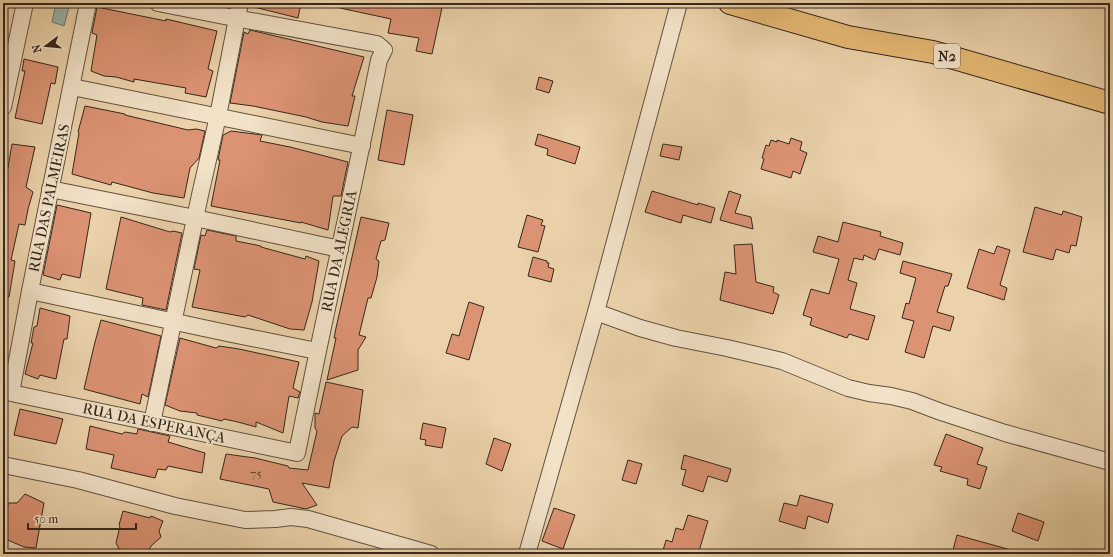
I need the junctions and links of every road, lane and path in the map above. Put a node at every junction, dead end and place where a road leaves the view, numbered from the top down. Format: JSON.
{"nodes":[{"id":1,"x":25,"y":3,"type":"edge"},
{"id":2,"x":88,"y":3,"type":"edge"},
{"id":3,"x":158,"y":3,"type":"edge"},
{"id":4,"x":679,"y":3,"type":"edge"},
{"id":5,"x":732,"y":3,"type":"edge"},
{"id":6,"x":238,"y":11,"type":"edge"},
{"id":7,"x":72,"y":87,"type":"junction"},
{"id":8,"x":1110,"y":103,"type":"edge"},
{"id":9,"x":3,"y":107,"type":"edge"},
{"id":10,"x":218,"y":116,"type":"junction"},
{"id":11,"x":362,"y":146,"type":"junction"},
{"id":12,"x":50,"y":189,"type":"junction"},
{"id":13,"x":195,"y":218,"type":"junction"},
{"id":14,"x":340,"y":249,"type":"junction"},
{"id":15,"x":30,"y":291,"type":"junction"},
{"id":16,"x":596,"y":312,"type":"junction"},
{"id":17,"x":173,"y":321,"type":"junction"},
{"id":18,"x":317,"y":351,"type":"junction"},
{"id":19,"x":11,"y":393,"type":"joint"},
{"id":20,"x":152,"y":422,"type":"junction"},
{"id":21,"x":297,"y":453,"type":"joint"},
{"id":22,"x":1110,"y":462,"type":"edge"},
{"id":23,"x":3,"y":465,"type":"edge"},
{"id":24,"x":431,"y":554,"type":"edge"},
{"id":25,"x":527,"y":554,"type":"edge"}],
"edges":[{"from":1,"to":9,"type":"street"},
{"from":2,"to":7,"type":"street","name":"RUA DAS PALMEIRAS"},
{"from":3,"to":6,"type":"street"},
{"from":4,"to":16,"type":"street"},
{"from":5,"to":8,"type":"main road","number":"N2"},
{"from":6,"to":10,"type":"street"},
{"from":6,"to":11,"type":"street","name":"RUA DA ALEGRIA"},
{"from":7,"to":10,"type":"street"},
{"from":7,"to":12,"type":"street","name":"RUA DAS PALMEIRAS"},
{"from":10,"to":11,"type":"street"},
{"from":10,"to":13,"type":"street"},
{"from":11,"to":14,"type":"street","name":"RUA DA ALEGRIA"},
{"from":12,"to":13,"type":"street"},
{"from":12,"to":15,"type":"street","name":"RUA DAS PALMEIRAS"},
{"from":13,"to":14,"type":"street"},
{"from":13,"to":17,"type":"street"},
{"from":14,"to":18,"type":"street","name":"RUA DA ALEGRIA"},
{"from":15,"to":17,"type":"street"},
{"from":15,"to":19,"type":"street","name":"RUA DAS PALMEIRAS"},
{"from":16,"to":22,"type":"street"},
{"from":16,"to":25,"type":"street"},
{"from":17,"to":18,"type":"street"},
{"from":17,"to":20,"type":"street"},
{"from":18,"to":21,"type":"street","name":"RUA DA ALEGRIA"},
{"from":19,"to":20,"type":"street","name":"RUA DA ESPERANÇA"},
{"from":20,"to":21,"type":"street","name":"RUA DA ESPERANÇA"},
{"from":23,"to":24,"type":"street"}]}
